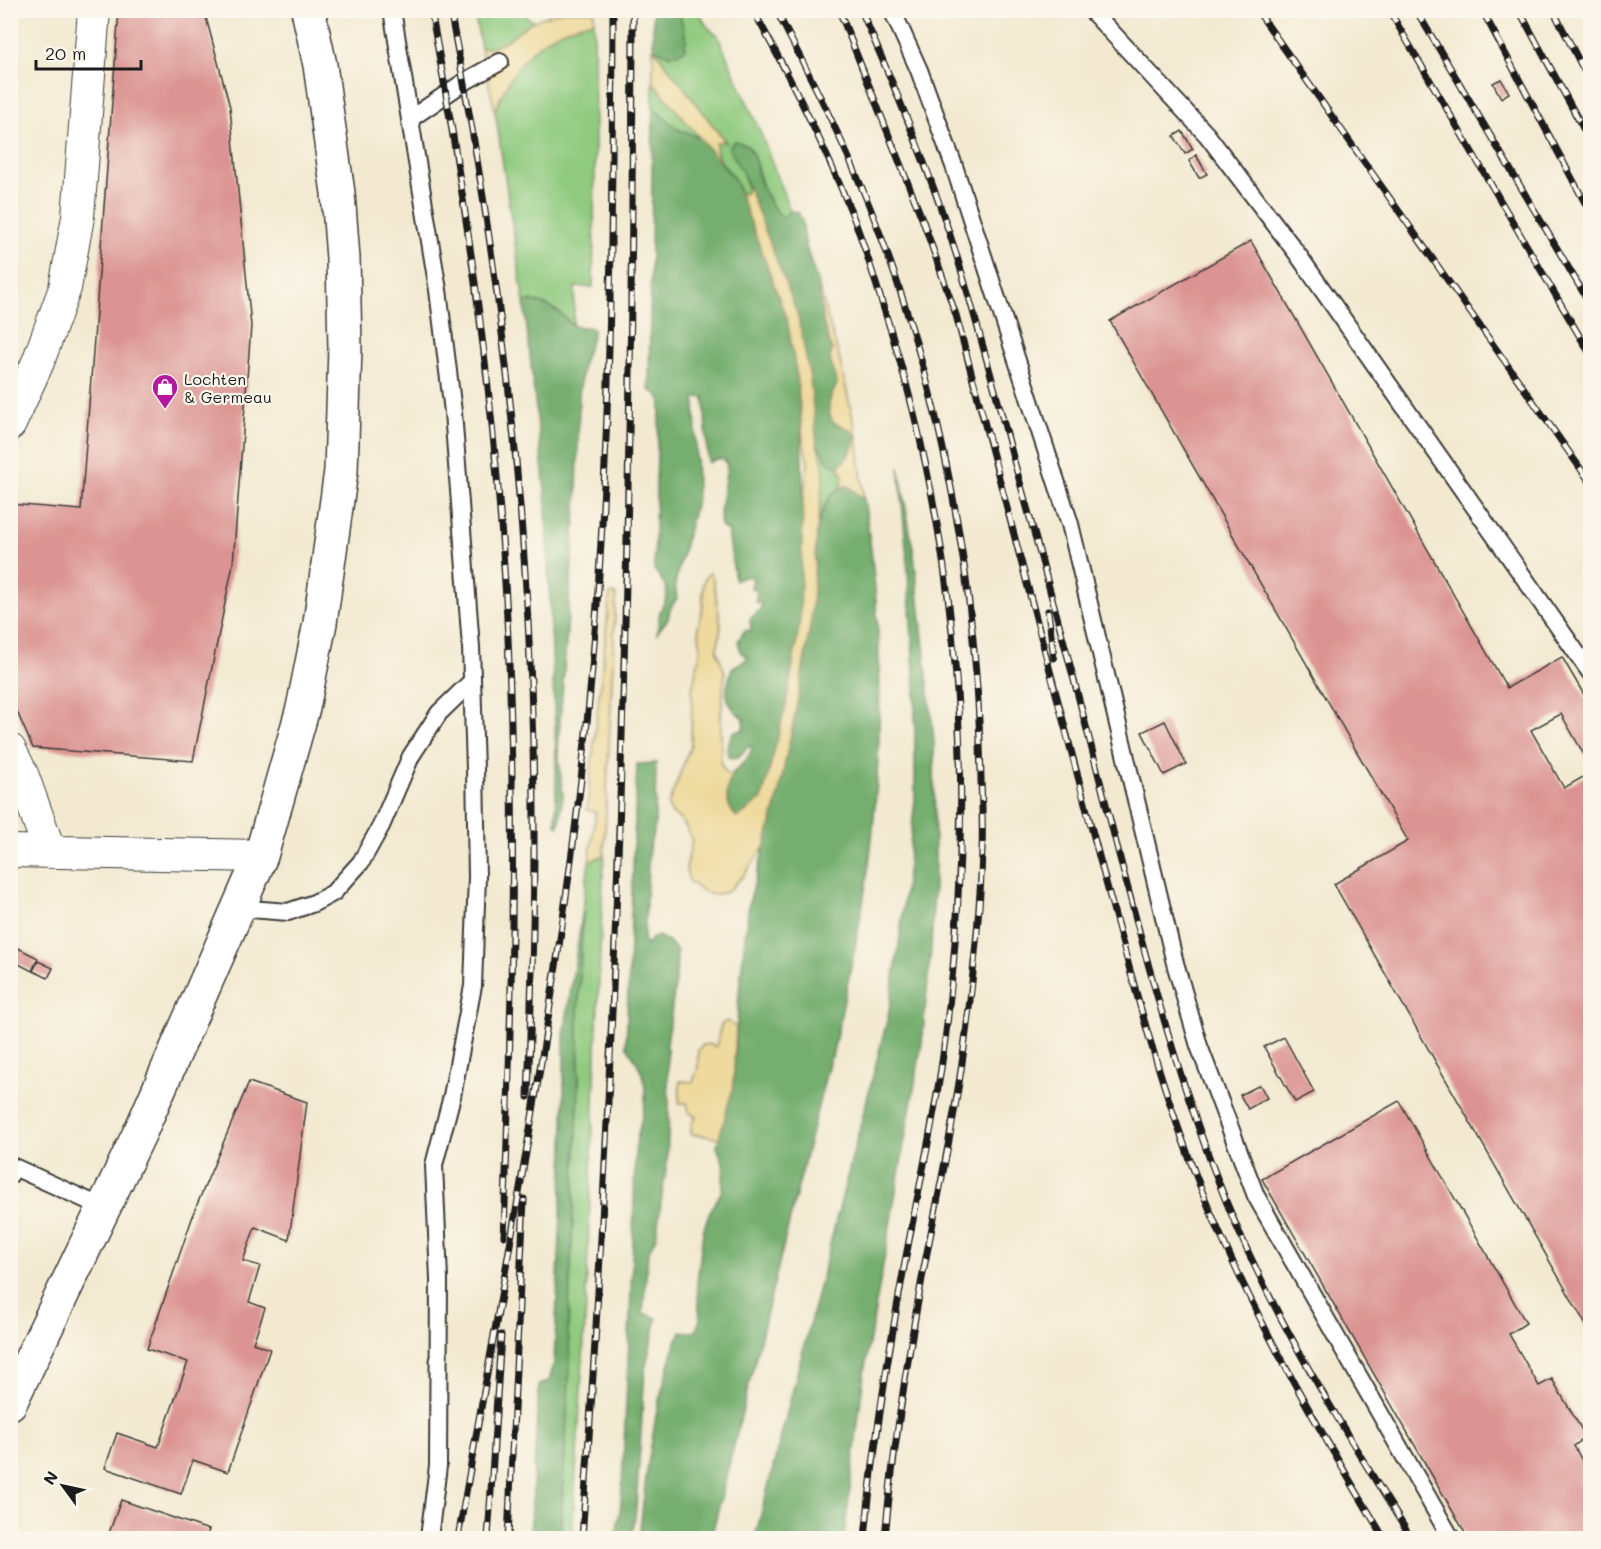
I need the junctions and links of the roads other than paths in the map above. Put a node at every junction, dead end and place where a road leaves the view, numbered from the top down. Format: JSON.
{"nodes":[{"id":1,"x":94,"y":10,"type":"edge"},
{"id":2,"x":308,"y":10,"type":"edge"},
{"id":3,"x":392,"y":10,"type":"edge"},
{"id":4,"x":892,"y":10,"type":"edge"},
{"id":5,"x":1091,"y":10,"type":"edge"},
{"id":6,"x":500,"y":62,"type":"dead end"},
{"id":7,"x":410,"y":119,"type":"junction"},
{"id":8,"x":10,"y":424,"type":"edge"},
{"id":9,"x":1590,"y":672,"type":"edge"},
{"id":10,"x":472,"y":681,"type":"junction"},
{"id":11,"x":10,"y":750,"type":"edge"},
{"id":12,"x":10,"y":851,"type":"edge"},
{"id":13,"x":51,"y":852,"type":"junction"},
{"id":14,"x":261,"y":856,"type":"junction"},
{"id":15,"x":238,"y":908,"type":"junction"},
{"id":16,"x":10,"y":1175,"type":"edge"},
{"id":17,"x":104,"y":1208,"type":"junction"},
{"id":18,"x":10,"y":1403,"type":"edge"},
{"id":19,"x":429,"y":1539,"type":"edge"},
{"id":20,"x":1451,"y":1539,"type":"edge"}],
"edges":[{"from":1,"to":8,"type":"street"},
{"from":2,"to":14,"type":"main road"},
{"from":3,"to":7,"type":"lane"},
{"from":4,"to":20,"type":"lane"},
{"from":5,"to":9,"type":"lane"},
{"from":6,"to":7,"type":"lane"},
{"from":7,"to":10,"type":"lane"},
{"from":10,"to":15,"type":"lane"},
{"from":10,"to":19,"type":"lane"},
{"from":11,"to":13,"type":"street"},
{"from":12,"to":13,"type":"street"},
{"from":13,"to":14,"type":"street"},
{"from":14,"to":15,"type":"main road"},
{"from":15,"to":17,"type":"main road"},
{"from":16,"to":17,"type":"lane"},
{"from":17,"to":18,"type":"main road"}]}
